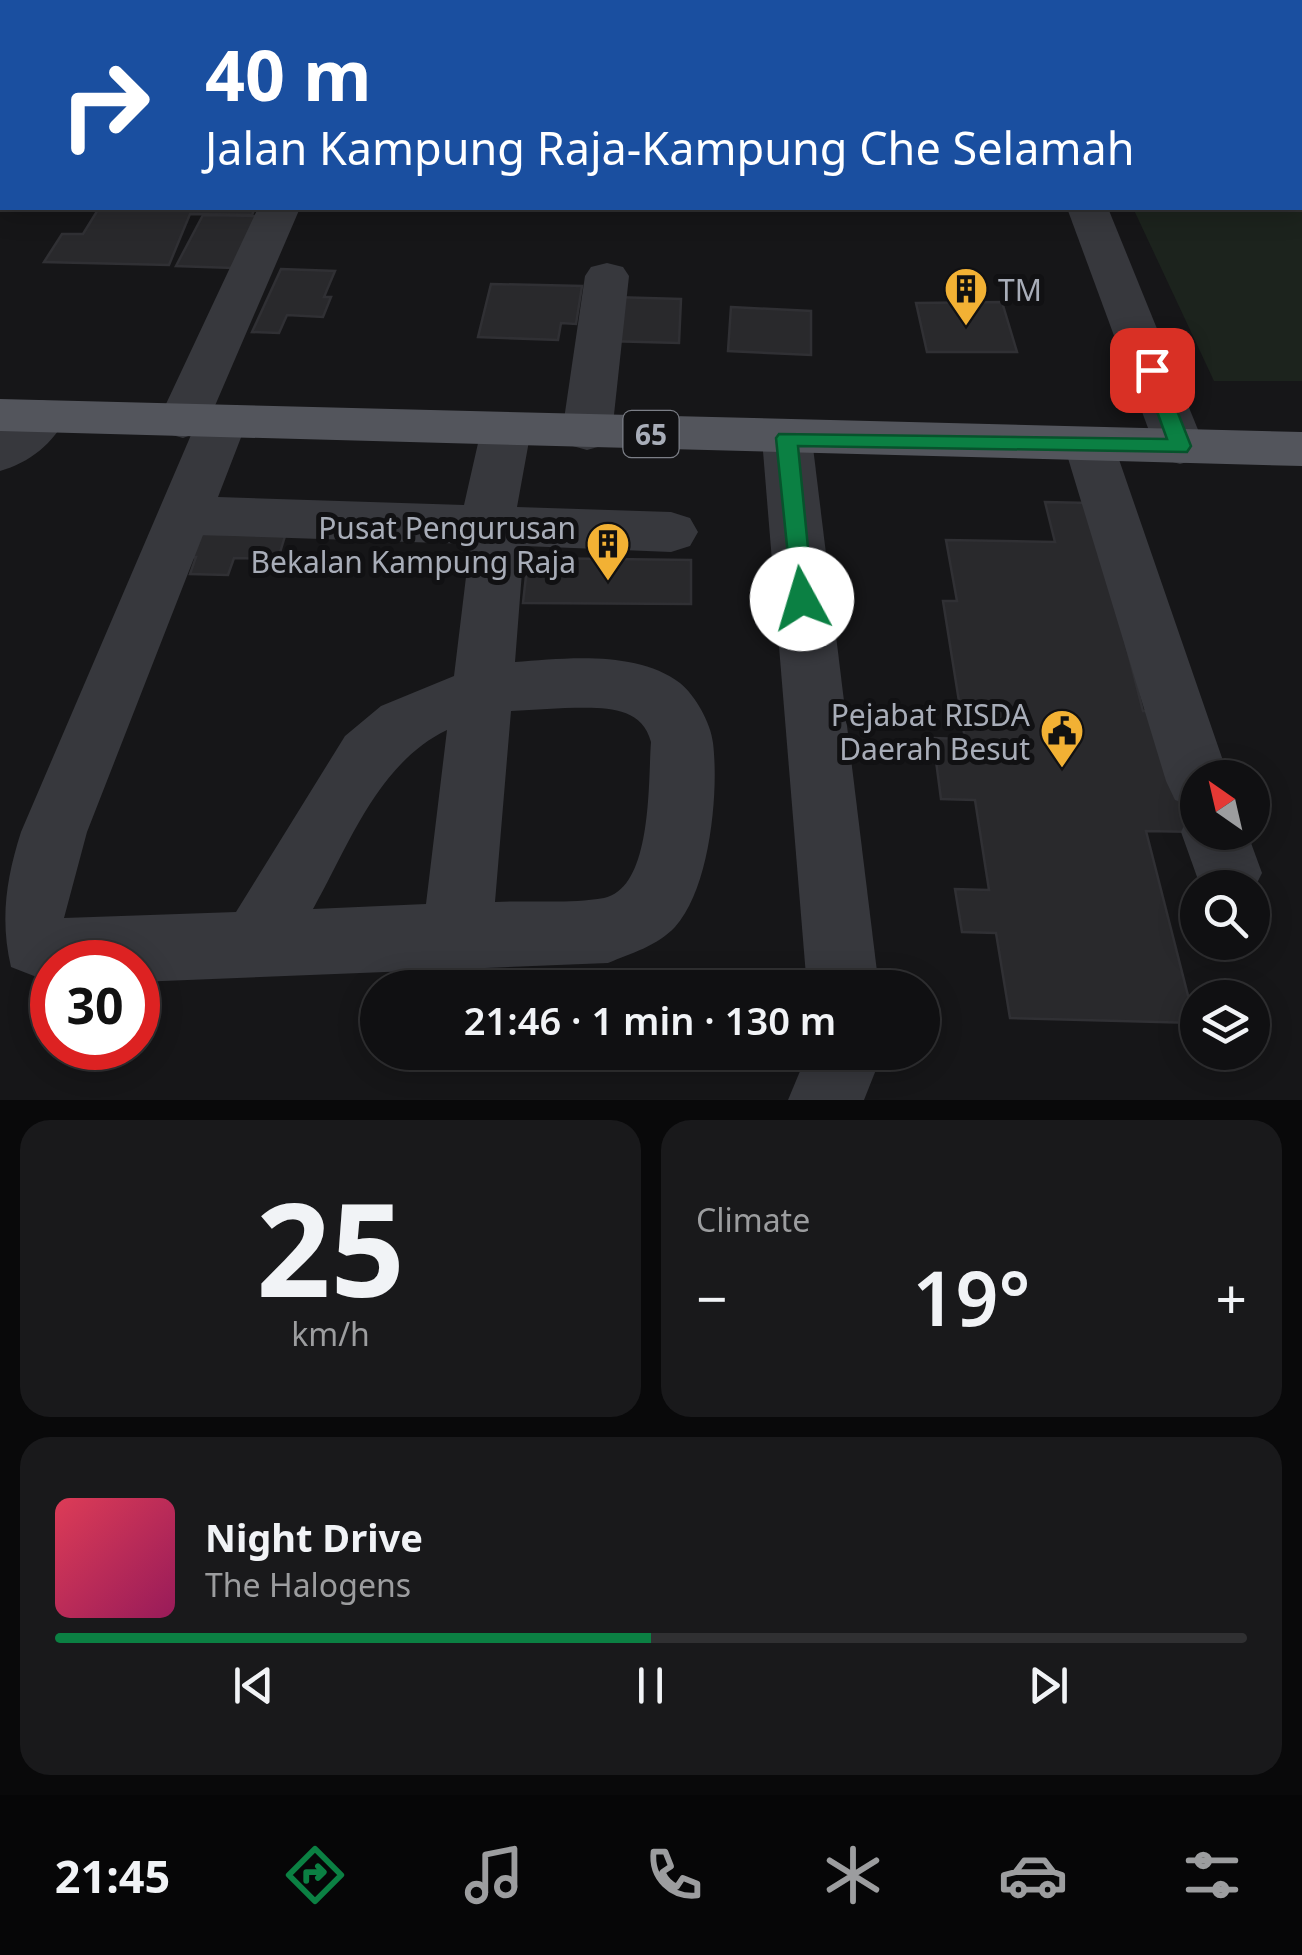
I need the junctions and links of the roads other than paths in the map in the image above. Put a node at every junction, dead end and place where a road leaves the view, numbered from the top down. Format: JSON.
{"nodes":[{"id":1,"x":278,"y":210,"type":"edge"},
{"id":2,"x":1087,"y":210,"type":"edge"},
{"id":3,"x":608,"y":276,"type":"dead end"},
{"id":4,"x":21,"y":416,"type":"edge"},
{"id":5,"x":203,"y":422,"type":"junction"},
{"id":6,"x":506,"y":430,"type":"junction"},
{"id":7,"x":587,"y":432,"type":"junction"},
{"id":8,"x":787,"y":438,"type":"junction"},
{"id":9,"x":1090,"y":445,"type":"junction"},
{"id":10,"x":1180,"y":446,"type":"junction"},
{"id":11,"x":1302,"y":449,"type":"edge"},
{"id":12,"x":0,"y":454,"type":"edge"},
{"id":13,"x":184,"y":515,"type":"junction"},
{"id":14,"x":493,"y":526,"type":"junction"},
{"id":15,"x":671,"y":532,"type":"dead end"},
{"id":16,"x":482,"y":691,"type":"junction"},
{"id":17,"x":1191,"y":760,"type":"edge"},
{"id":18,"x":457,"y":936,"type":"junction"},
{"id":19,"x":255,"y":944,"type":"junction"},
{"id":20,"x":841,"y":970,"type":"edge"},
{"id":21,"x":840,"y":1070,"type":"edge"},
{"id":22,"x":852,"y":1070,"type":"edge"},
{"id":23,"x":826,"y":1100,"type":"edge"},
{"id":24,"x":860,"y":1100,"type":"edge"}],
"edges":[{"from":1,"to":5,"type":"street"},
{"from":2,"to":10,"type":"street"},
{"from":3,"to":7,"type":"street"},
{"from":4,"to":5,"type":"main road","number":"65"},
{"from":4,"to":12,"type":"street"},
{"from":5,"to":6,"type":"main road","number":"65"},
{"from":5,"to":13,"type":"street"},
{"from":6,"to":7,"type":"main road","number":"65"},
{"from":6,"to":14,"type":"street"},
{"from":7,"to":8,"type":"main road","number":"65"},
{"from":8,"to":9,"type":"main road","number":"65"},
{"from":8,"to":20,"type":"street"},
{"from":9,"to":10,"type":"main road","number":"65"},
{"from":9,"to":17,"type":"street"},
{"from":10,"to":11,"type":"main road","number":"65"},
{"from":13,"to":14,"type":"street"},
{"from":13,"to":19,"type":"street"},
{"from":14,"to":15,"type":"street"},
{"from":14,"to":16,"type":"street"},
{"from":16,"to":18,"type":"street"},
{"from":16,"to":18,"type":"street"},
{"from":16,"to":19,"type":"street"},
{"from":18,"to":19,"type":"street"},
{"from":21,"to":23,"type":"street"},
{"from":22,"to":24,"type":"street"}]}
